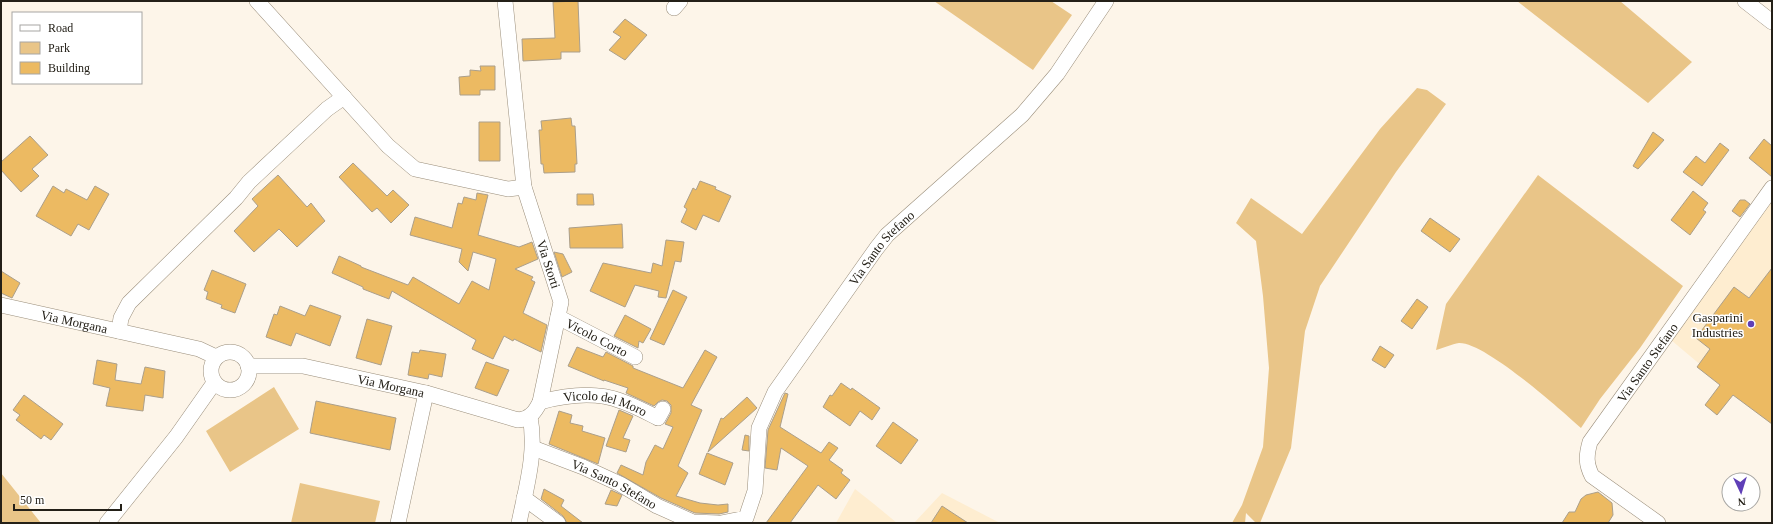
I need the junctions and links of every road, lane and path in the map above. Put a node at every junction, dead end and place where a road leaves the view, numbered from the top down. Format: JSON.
{"nodes":[{"id":1,"x":258,"y":1,"type":"edge"},
{"id":2,"x":505,"y":1,"type":"edge"},
{"id":3,"x":1106,"y":1,"type":"edge"},
{"id":4,"x":1745,"y":1,"type":"edge"},
{"id":5,"x":1772,"y":22,"type":"edge"},
{"id":6,"x":344,"y":97,"type":"junction"},
{"id":7,"x":524,"y":187,"type":"junction"},
{"id":8,"x":1772,"y":188,"type":"edge"},
{"id":9,"x":1,"y":305,"type":"edge"},
{"id":10,"x":558,"y":317,"type":"junction"},
{"id":11,"x":119,"y":331,"type":"junction"},
{"id":12,"x":216,"y":357,"type":"junction"},
{"id":13,"x":635,"y":358,"type":"dead end"},
{"id":14,"x":248,"y":366,"type":"junction"},
{"id":15,"x":214,"y":383,"type":"junction"},
{"id":16,"x":426,"y":393,"type":"junction"},
{"id":17,"x":540,"y":402,"type":"junction"},
{"id":18,"x":663,"y":409,"type":"dead end"},
{"id":19,"x":530,"y":417,"type":"junction"},
{"id":20,"x":533,"y":448,"type":"junction"},
{"id":21,"x":524,"y":498,"type":"junction"},
{"id":22,"x":107,"y":523,"type":"edge"},
{"id":23,"x":398,"y":523,"type":"edge"},
{"id":24,"x":519,"y":523,"type":"edge"},
{"id":25,"x":558,"y":523,"type":"edge"},
{"id":26,"x":719,"y":523,"type":"edge"},
{"id":27,"x":1658,"y":523,"type":"edge"}],
"edges":[{"from":1,"to":6,"type":"street"},
{"from":2,"to":7,"type":"street","name":"Via Storti"},
{"from":3,"to":26,"type":"street","name":"Via Santo Stefano"},
{"from":4,"to":5,"type":"street"},
{"from":6,"to":7,"type":"street"},
{"from":6,"to":11,"type":"street"},
{"from":7,"to":10,"type":"street","name":"Via Storti"},
{"from":8,"to":27,"type":"street","name":"Via Santo Stefano"},
{"from":9,"to":11,"type":"street","name":"Via Morgana"},
{"from":10,"to":13,"type":"street","name":"Vicolo Corto"},
{"from":10,"to":17,"type":"street","name":"Via Storti"},
{"from":11,"to":12,"type":"street","name":"Via Morgana"},
{"from":12,"to":14,"type":"street"},
{"from":12,"to":15,"type":"street"},
{"from":14,"to":15,"type":"street"},
{"from":14,"to":16,"type":"street","name":"Via Morgana"},
{"from":15,"to":22,"type":"street"},
{"from":16,"to":19,"type":"street","name":"Via Morgana"},
{"from":16,"to":23,"type":"street"},
{"from":17,"to":18,"type":"street","name":"Vicolo del Moro"},
{"from":17,"to":19,"type":"street","name":"Via Storti"},
{"from":19,"to":20,"type":"street"},
{"from":20,"to":21,"type":"street"},
{"from":20,"to":26,"type":"street","name":"Via Santo Stefano"},
{"from":21,"to":24,"type":"street"},
{"from":21,"to":25,"type":"street"}]}
